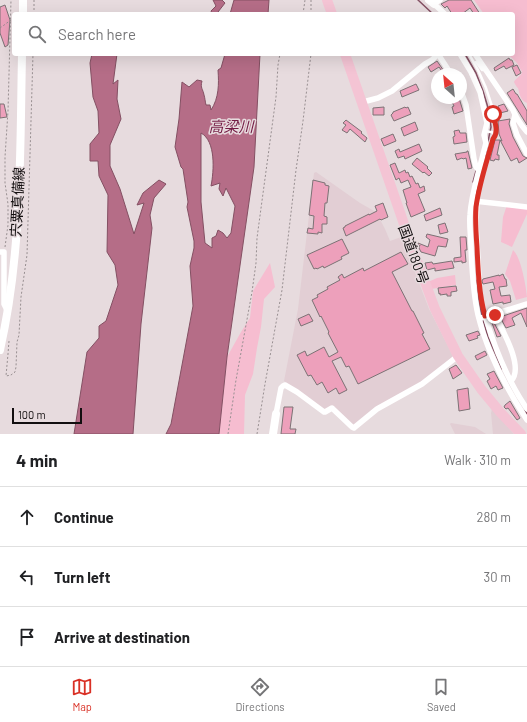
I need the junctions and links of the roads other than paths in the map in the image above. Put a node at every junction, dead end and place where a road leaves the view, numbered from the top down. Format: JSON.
{"nodes":[{"id":1,"x":23,"y":0,"type":"edge"},
{"id":2,"x":327,"y":0,"type":"edge"},
{"id":3,"x":434,"y":1,"type":"edge"},
{"id":4,"x":23,"y":12,"type":"edge"},
{"id":5,"x":331,"y":12,"type":"edge"},
{"id":6,"x":443,"y":12,"type":"edge"},
{"id":7,"x":22,"y":56,"type":"edge"},
{"id":8,"x":346,"y":56,"type":"edge"},
{"id":9,"x":436,"y":56,"type":"edge"},
{"id":10,"x":439,"y":56,"type":"edge"},
{"id":11,"x":461,"y":56,"type":"edge"},
{"id":12,"x":470,"y":56,"type":"edge"},
{"id":13,"x":476,"y":56,"type":"edge"},
{"id":14,"x":474,"y":63,"type":"junction"},
{"id":15,"x":447,"y":68,"type":"edge"},
{"id":16,"x":485,"y":69,"type":"junction"},
{"id":17,"x":363,"y":102,"type":"junction"},
{"id":18,"x":466,"y":104,"type":"edge"},
{"id":19,"x":515,"y":115,"type":"junction"},
{"id":20,"x":486,"y":132,"type":"junction"},
{"id":21,"x":527,"y":132,"type":"edge"},
{"id":22,"x":494,"y":133,"type":"junction"},
{"id":23,"x":527,"y":154,"type":"edge"},
{"id":24,"x":478,"y":169,"type":"junction"},
{"id":25,"x":474,"y":201,"type":"junction"},
{"id":26,"x":527,"y":207,"type":"edge"},
{"id":27,"x":2,"y":252,"type":"edge"},
{"id":28,"x":479,"y":278,"type":"joint"},
{"id":29,"x":527,"y":304,"type":"edge"},
{"id":30,"x":7,"y":311,"type":"junction"},
{"id":31,"x":494,"y":313,"type":"junction"},
{"id":32,"x":482,"y":317,"type":"junction"},
{"id":33,"x":0,"y":350,"type":"edge"},
{"id":34,"x":458,"y":356,"type":"junction"},
{"id":35,"x":511,"y":381,"type":"junction"},
{"id":36,"x":527,"y":409,"type":"edge"},
{"id":37,"x":276,"y":414,"type":"joint"},
{"id":38,"x":527,"y":420,"type":"edge"},
{"id":39,"x":273,"y":434,"type":"edge"},
{"id":40,"x":520,"y":434,"type":"edge"}],
"edges":[{"from":1,"to":4,"type":"main road"},
{"from":2,"to":5,"type":"highway"},
{"from":3,"to":6,"type":"street"},
{"from":7,"to":30,"type":"main road","name":"宍粟真備線"},
{"from":8,"to":17,"type":"highway","name":"国道180号"},
{"from":9,"to":17,"type":"street"},
{"from":10,"to":15,"type":"street"},
{"from":11,"to":20,"type":"street"},
{"from":12,"to":14,"type":"lane"},
{"from":13,"to":16,"type":"street"},
{"from":14,"to":16,"type":"lane"},
{"from":14,"to":22,"type":"lane"},
{"from":16,"to":19,"type":"street"},
{"from":17,"to":34,"type":"highway","name":"国道180号"},
{"from":18,"to":24,"type":"street"},
{"from":19,"to":21,"type":"street"},
{"from":19,"to":23,"type":"street"},
{"from":20,"to":22,"type":"lane"},
{"from":20,"to":24,"type":"street"},
{"from":22,"to":25,"type":"lane"},
{"from":24,"to":25,"type":"street"},
{"from":25,"to":26,"type":"street"},
{"from":25,"to":28,"type":"street"},
{"from":25,"to":32,"type":"street"},
{"from":27,"to":30,"type":"street"},
{"from":28,"to":32,"type":"lane"},
{"from":29,"to":31,"type":"street"},
{"from":30,"to":33,"type":"main road","name":"宍粟真備線"},
{"from":31,"to":32,"type":"street"},
{"from":31,"to":35,"type":"street"},
{"from":32,"to":35,"type":"street"},
{"from":32,"to":38,"type":"street"},
{"from":34,"to":37,"type":"street"},
{"from":34,"to":40,"type":"highway","name":"国道180号"},
{"from":35,"to":36,"type":"street"},
{"from":37,"to":39,"type":"main road"}]}
